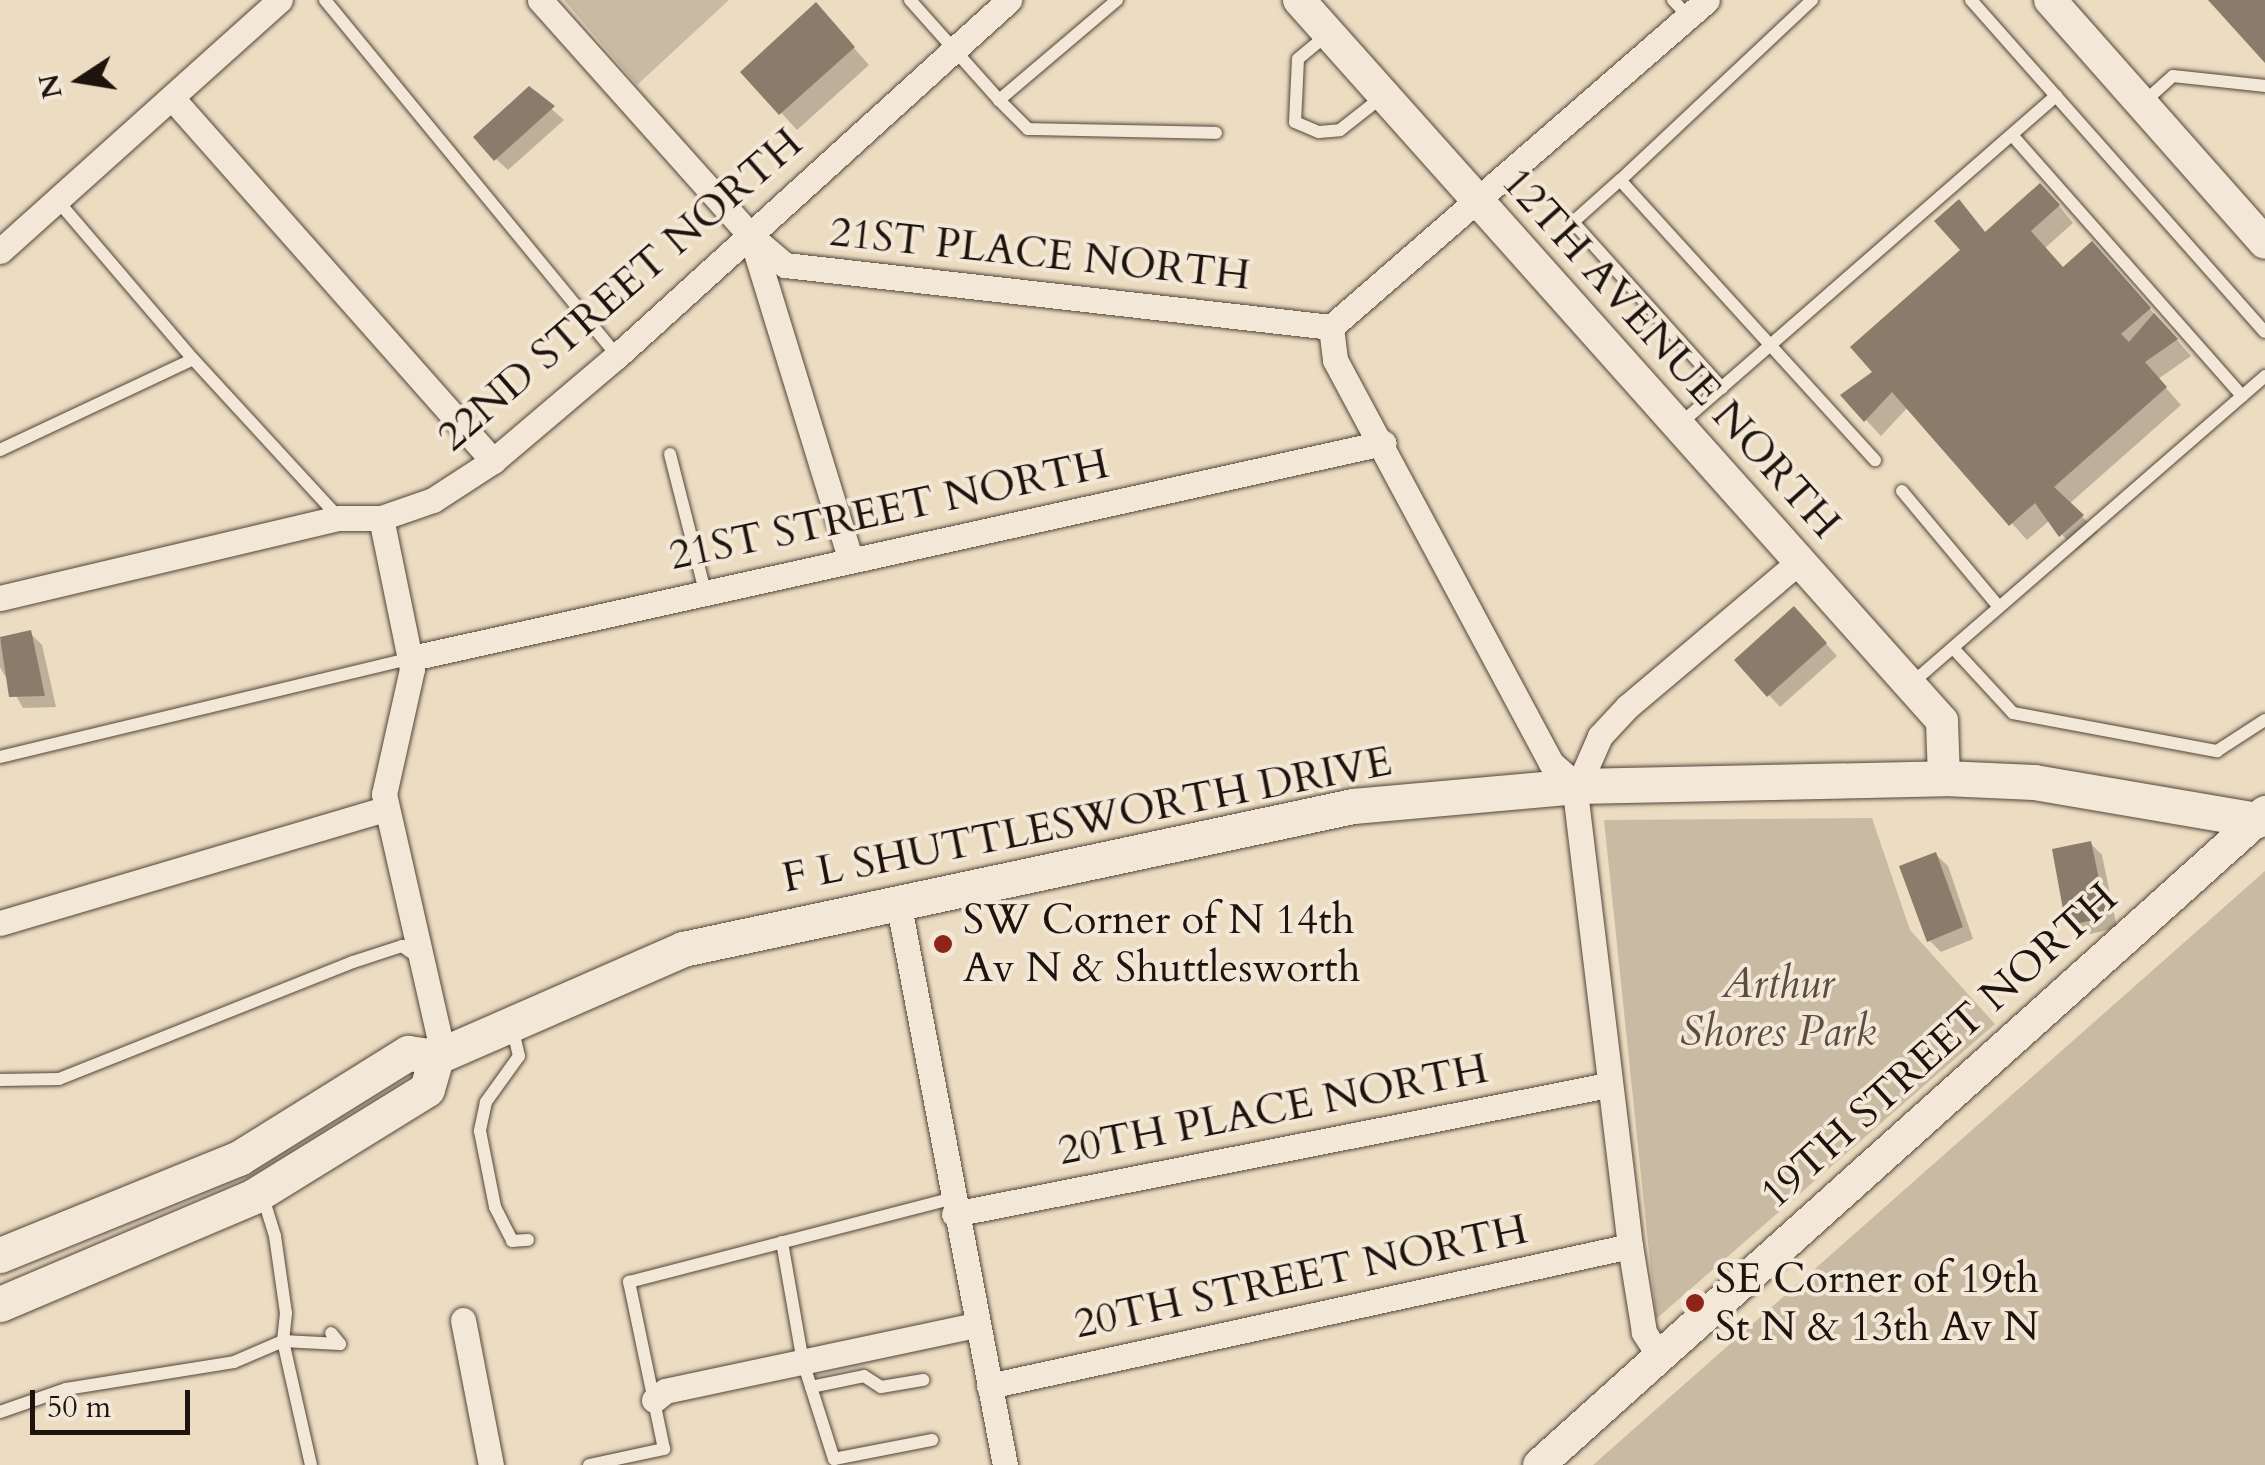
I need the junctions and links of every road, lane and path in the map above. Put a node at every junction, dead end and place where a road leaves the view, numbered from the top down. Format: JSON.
{"nodes":[{"id":1,"x":280,"y":0,"type":"edge"},
{"id":2,"x":324,"y":0,"type":"edge"},
{"id":3,"x":540,"y":0,"type":"edge"},
{"id":4,"x":910,"y":0,"type":"edge"},
{"id":5,"x":1009,"y":0,"type":"edge"},
{"id":6,"x":1117,"y":0,"type":"edge"},
{"id":7,"x":1299,"y":0,"type":"edge"},
{"id":8,"x":1812,"y":0,"type":"edge"},
{"id":9,"x":1970,"y":0,"type":"edge"},
{"id":10,"x":2050,"y":0,"type":"edge"},
{"id":11,"x":1690,"y":5,"type":"edge"},
{"id":12,"x":1328,"y":33,"type":"junction"},
{"id":13,"x":954,"y":49,"type":"junction"},
{"id":14,"x":2265,"y":86,"type":"edge"},
{"id":15,"x":1384,"y":95,"type":"junction"},
{"id":16,"x":2056,"y":96,"type":"junction"},
{"id":17,"x":172,"y":98,"type":"junction"},
{"id":18,"x":999,"y":100,"type":"junction"},
{"id":19,"x":2142,"y":104,"type":"junction"},
{"id":20,"x":1216,"y":133,"type":"dead end"},
{"id":21,"x":2012,"y":135,"type":"junction"},
{"id":22,"x":1620,"y":180,"type":"junction"},
{"id":23,"x":57,"y":200,"type":"junction"},
{"id":24,"x":1477,"y":200,"type":"junction"},
{"id":25,"x":750,"y":236,"type":"junction"},
{"id":26,"x":2265,"y":244,"type":"edge"},
{"id":27,"x":0,"y":250,"type":"edge"},
{"id":28,"x":1331,"y":326,"type":"junction"},
{"id":29,"x":2265,"y":332,"type":"edge"},
{"id":30,"x":1771,"y":346,"type":"junction"},
{"id":31,"x":617,"y":356,"type":"junction"},
{"id":32,"x":193,"y":359,"type":"junction"},
{"id":33,"x":2265,"y":376,"type":"edge"},
{"id":34,"x":1722,"y":388,"type":"junction"},
{"id":35,"x":2242,"y":396,"type":"junction"},
{"id":36,"x":1679,"y":426,"type":"junction"},
{"id":37,"x":1384,"y":444,"type":"junction"},
{"id":38,"x":0,"y":450,"type":"edge"},
{"id":39,"x":670,"y":454,"type":"dead end"},
{"id":40,"x":1875,"y":460,"type":"dead end"},
{"id":41,"x":493,"y":461,"type":"junction"},
{"id":42,"x":1902,"y":492,"type":"dead end"},
{"id":43,"x":339,"y":518,"type":"junction"},
{"id":44,"x":381,"y":518,"type":"junction"},
{"id":45,"x":850,"y":558,"type":"junction"},
{"id":46,"x":1800,"y":561,"type":"junction"},
{"id":47,"x":705,"y":591,"type":"junction"},
{"id":48,"x":0,"y":598,"type":"edge"},
{"id":49,"x":2000,"y":607,"type":"junction"},
{"id":50,"x":1953,"y":648,"type":"junction"},
{"id":51,"x":412,"y":658,"type":"junction"},
{"id":52,"x":1910,"y":685,"type":"junction"},
{"id":53,"x":2265,"y":720,"type":"edge"},
{"id":54,"x":0,"y":757,"type":"edge"},
{"id":55,"x":1944,"y":778,"type":"junction"},
{"id":56,"x":1578,"y":786,"type":"junction"},
{"id":57,"x":386,"y":809,"type":"junction"},
{"id":58,"x":2261,"y":817,"type":"edge"},
{"id":59,"x":898,"y":901,"type":"junction"},
{"id":60,"x":0,"y":923,"type":"edge"},
{"id":61,"x":421,"y":959,"type":"junction"},
{"id":62,"x":512,"y":1023,"type":"junction"},
{"id":63,"x":439,"y":1055,"type":"junction"},
{"id":64,"x":0,"y":1080,"type":"edge"},
{"id":65,"x":1608,"y":1085,"type":"junction"},
{"id":66,"x":261,"y":1192,"type":"junction"},
{"id":67,"x":953,"y":1206,"type":"junction"},
{"id":68,"x":528,"y":1240,"type":"dead end"},
{"id":69,"x":782,"y":1242,"type":"junction"},
{"id":70,"x":1630,"y":1246,"type":"junction"},
{"id":71,"x":0,"y":1255,"type":"edge"},
{"id":72,"x":0,"y":1304,"type":"edge"},
{"id":73,"x":464,"y":1320,"type":"dead end"},
{"id":74,"x":975,"y":1325,"type":"junction"},
{"id":75,"x":332,"y":1333,"type":"dead end"},
{"id":76,"x":283,"y":1340,"type":"junction"},
{"id":77,"x":1660,"y":1357,"type":"junction"},
{"id":78,"x":803,"y":1362,"type":"junction"},
{"id":79,"x":923,"y":1380,"type":"dead end"},
{"id":80,"x":812,"y":1386,"type":"junction"},
{"id":81,"x":989,"y":1386,"type":"junction"},
{"id":82,"x":654,"y":1400,"type":"junction"},
{"id":83,"x":0,"y":1412,"type":"edge"},
{"id":84,"x":932,"y":1440,"type":"dead end"},
{"id":85,"x":311,"y":1465,"type":"edge"},
{"id":86,"x":491,"y":1465,"type":"edge"},
{"id":87,"x":589,"y":1465,"type":"edge"},
{"id":88,"x":1004,"y":1465,"type":"edge"},
{"id":89,"x":1539,"y":1465,"type":"edge"}],
"edges":[{"from":1,"to":17,"type":"street"},
{"from":2,"to":31,"type":"lane"},
{"from":3,"to":25,"type":"street"},
{"from":4,"to":13,"type":"lane"},
{"from":5,"to":13,"type":"street","name":"22ND STREET NORTH"},
{"from":6,"to":18,"type":"lane"},
{"from":7,"to":12,"type":"street","name":"12TH AVENUE NORTH"},
{"from":8,"to":22,"type":"lane"},
{"from":9,"to":16,"type":"lane"},
{"from":10,"to":19,"type":"street"},
{"from":11,"to":24,"type":"street"},
{"from":12,"to":15,"type":"street","name":"12TH AVENUE NORTH"},
{"from":12,"to":15,"type":"lane"},
{"from":13,"to":18,"type":"lane"},
{"from":13,"to":25,"type":"street","name":"22ND STREET NORTH"},
{"from":14,"to":19,"type":"lane"},
{"from":15,"to":24,"type":"street","name":"12TH AVENUE NORTH"},
{"from":16,"to":21,"type":"lane"},
{"from":16,"to":29,"type":"lane"},
{"from":17,"to":23,"type":"street"},
{"from":17,"to":41,"type":"street"},
{"from":18,"to":20,"type":"lane"},
{"from":19,"to":26,"type":"street"},
{"from":21,"to":30,"type":"lane"},
{"from":21,"to":35,"type":"lane"},
{"from":22,"to":30,"type":"lane"},
{"from":22,"to":34,"type":"lane"},
{"from":23,"to":27,"type":"street"},
{"from":23,"to":32,"type":"lane"},
{"from":24,"to":28,"type":"street"},
{"from":24,"to":36,"type":"street","name":"12TH AVENUE NORTH"},
{"from":25,"to":28,"type":"street","name":"21ST PLACE NORTH"},
{"from":25,"to":31,"type":"street","name":"22ND STREET NORTH"},
{"from":25,"to":45,"type":"street"},
{"from":28,"to":37,"type":"street"},
{"from":30,"to":34,"type":"lane"},
{"from":30,"to":40,"type":"lane"},
{"from":31,"to":41,"type":"street","name":"22ND STREET NORTH"},
{"from":32,"to":38,"type":"lane"},
{"from":32,"to":43,"type":"lane"},
{"from":33,"to":35,"type":"lane"},
{"from":34,"to":36,"type":"lane"},
{"from":35,"to":49,"type":"lane"},
{"from":36,"to":46,"type":"street","name":"12TH AVENUE NORTH"},
{"from":37,"to":45,"type":"street","name":"21ST STREET NORTH"},
{"from":37,"to":56,"type":"street"},
{"from":39,"to":47,"type":"lane"},
{"from":41,"to":44,"type":"street","name":"22ND STREET NORTH"},
{"from":42,"to":49,"type":"lane"},
{"from":43,"to":44,"type":"street","name":"22ND STREET NORTH"},
{"from":43,"to":48,"type":"street","name":"22ND STREET NORTH"},
{"from":44,"to":51,"type":"street"},
{"from":45,"to":47,"type":"street","name":"21ST STREET NORTH"},
{"from":46,"to":52,"type":"street","name":"12TH AVENUE NORTH"},
{"from":46,"to":56,"type":"street"},
{"from":47,"to":51,"type":"street","name":"21ST STREET NORTH"},
{"from":49,"to":50,"type":"lane"},
{"from":50,"to":52,"type":"lane"},
{"from":50,"to":53,"type":"lane"},
{"from":51,"to":54,"type":"lane"},
{"from":51,"to":57,"type":"street"},
{"from":52,"to":55,"type":"street","name":"12TH AVENUE NORTH"},
{"from":55,"to":56,"type":"main road","name":"F L SHUTTLESWORTH DRIVE"},
{"from":55,"to":58,"type":"main road","name":"F L SHUTTLESWORTH DRIVE"},
{"from":56,"to":59,"type":"main road","name":"F L SHUTTLESWORTH DRIVE"},
{"from":56,"to":65,"type":"street"},
{"from":57,"to":60,"type":"street"},
{"from":57,"to":61,"type":"street"},
{"from":58,"to":77,"type":"street","name":"19TH STREET NORTH"},
{"from":59,"to":62,"type":"main road","name":"F L SHUTTLESWORTH DRIVE"},
{"from":59,"to":67,"type":"street"},
{"from":61,"to":63,"type":"street"},
{"from":61,"to":64,"type":"lane"},
{"from":62,"to":63,"type":"main road","name":"F L SHUTTLESWORTH DRIVE"},
{"from":62,"to":68,"type":"lane"},
{"from":63,"to":66,"type":"main road"},
{"from":63,"to":71,"type":"main road","name":"F L SHUTTLESWORTH DRIVE"},
{"from":65,"to":67,"type":"street","name":"20TH PLACE NORTH"},
{"from":65,"to":70,"type":"street"},
{"from":66,"to":72,"type":"main road"},
{"from":66,"to":76,"type":"lane"},
{"from":67,"to":69,"type":"lane"},
{"from":67,"to":74,"type":"street"},
{"from":69,"to":78,"type":"lane"},
{"from":69,"to":82,"type":"lane"},
{"from":70,"to":77,"type":"street"},
{"from":70,"to":81,"type":"street","name":"20TH STREET NORTH"},
{"from":73,"to":86,"type":"street"},
{"from":74,"to":78,"type":"street"},
{"from":74,"to":81,"type":"street"},
{"from":75,"to":76,"type":"lane"},
{"from":76,"to":83,"type":"lane"},
{"from":76,"to":85,"type":"lane"},
{"from":77,"to":89,"type":"street","name":"19TH STREET NORTH"},
{"from":78,"to":80,"type":"lane"},
{"from":78,"to":82,"type":"street"},
{"from":79,"to":80,"type":"lane"},
{"from":80,"to":84,"type":"lane"},
{"from":81,"to":88,"type":"street"},
{"from":82,"to":87,"type":"lane"}]}
